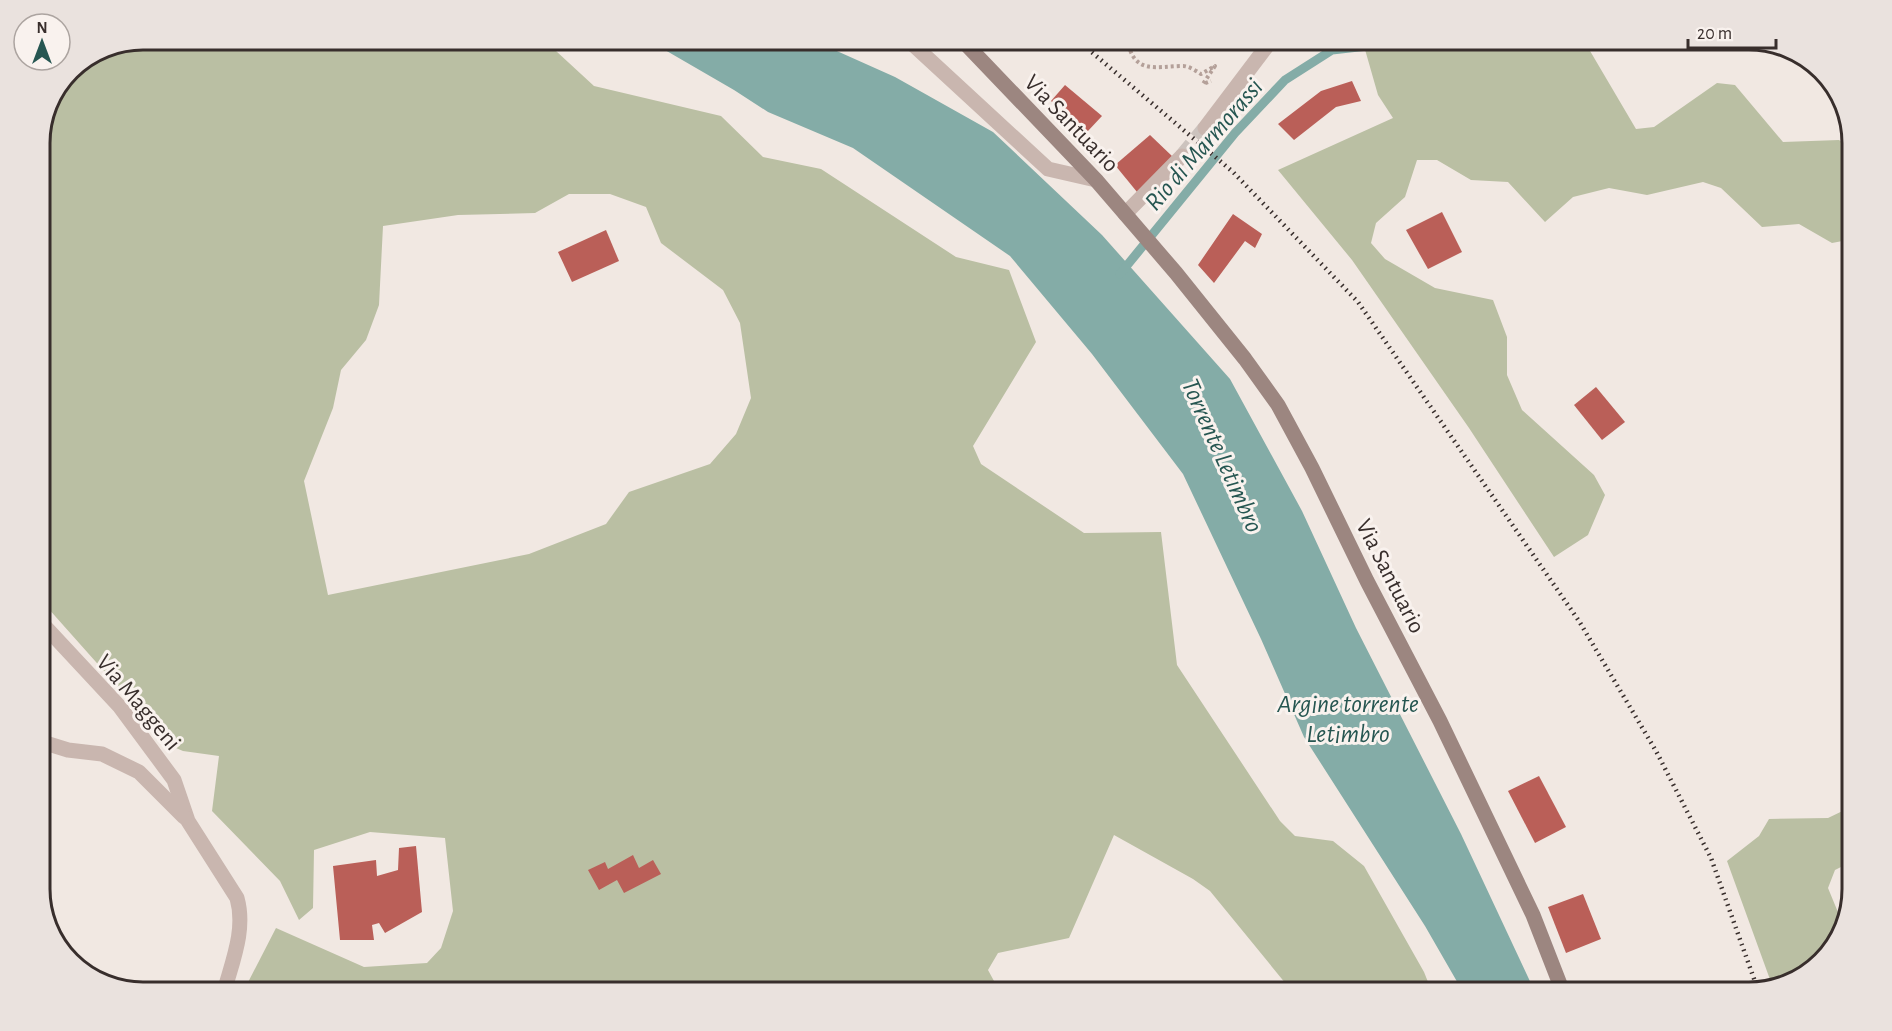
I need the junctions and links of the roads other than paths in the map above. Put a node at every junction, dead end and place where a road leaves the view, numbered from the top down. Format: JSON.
{"nodes":[{"id":1,"x":919,"y":50,"type":"edge"},
{"id":2,"x":972,"y":50,"type":"edge"},
{"id":3,"x":1264,"y":50,"type":"edge"},
{"id":4,"x":1205,"y":128,"type":"tunnel mouth"},
{"id":5,"x":1182,"y":156,"type":"tunnel mouth"},
{"id":6,"x":1096,"y":180,"type":"junction"},
{"id":7,"x":1125,"y":214,"type":"junction"},
{"id":8,"x":50,"y":632,"type":"edge"},
{"id":9,"x":50,"y":744,"type":"edge"},
{"id":10,"x":188,"y":821,"type":"junction"},
{"id":11,"x":227,"y":982,"type":"edge"},
{"id":12,"x":1559,"y":982,"type":"edge"}],
"edges":[{"from":1,"to":6,"type":"street"},
{"from":2,"to":6,"type":"main road","name":"Via Santuario"},
{"from":3,"to":4,"type":"street"},
{"from":5,"to":7,"type":"street"},
{"from":6,"to":7,"type":"main road","name":"Via Santuario"},
{"from":7,"to":12,"type":"main road","name":"Via Santuario"},
{"from":8,"to":10,"type":"street","name":"Via Maggeni"},
{"from":9,"to":10,"type":"street","name":"Via Maggeni"},
{"from":10,"to":11,"type":"street","name":"Via Maggeni"}]}
